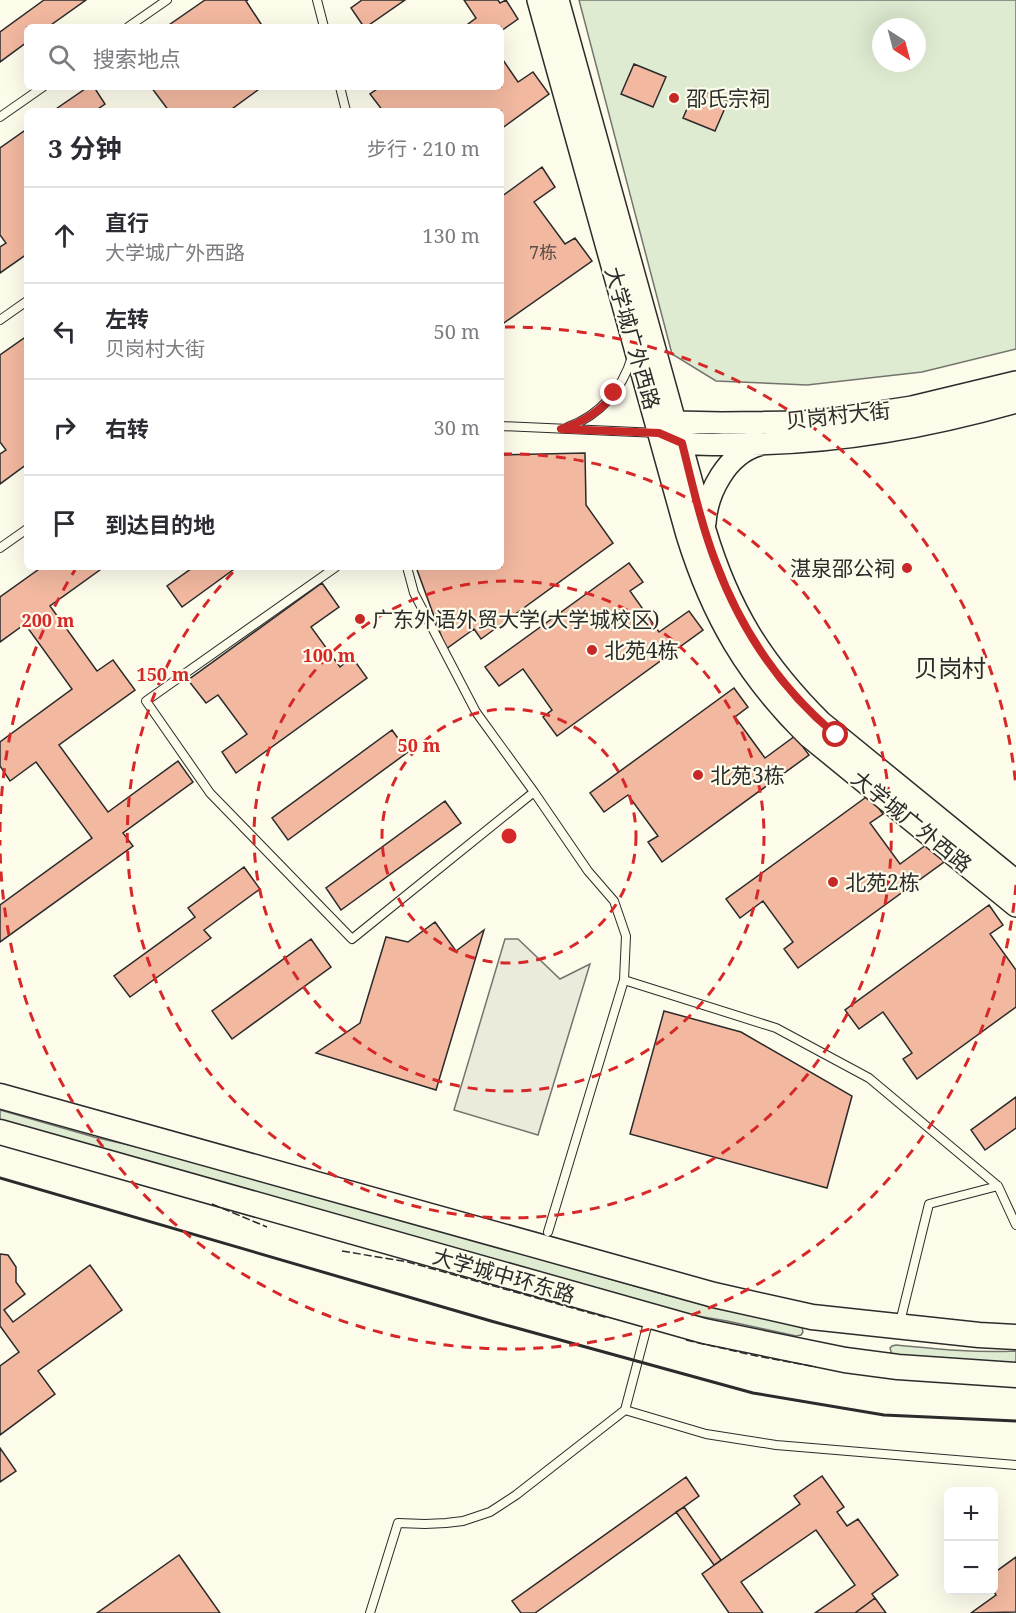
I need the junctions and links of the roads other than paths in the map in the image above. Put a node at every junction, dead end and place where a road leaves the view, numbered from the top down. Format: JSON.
{"nodes":[{"id":1,"x":166,"y":0,"type":"edge"},
{"id":2,"x":317,"y":0,"type":"edge"},
{"id":3,"x":538,"y":0,"type":"edge"},
{"id":4,"x":558,"y":0,"type":"edge"},
{"id":5,"x":132,"y":24,"type":"edge"},
{"id":6,"x":323,"y":24,"type":"edge"},
{"id":7,"x":39,"y":90,"type":"edge"},
{"id":8,"x":340,"y":90,"type":"edge"},
{"id":9,"x":342,"y":108,"type":"edge"},
{"id":10,"x":0,"y":117,"type":"edge"},
{"id":11,"x":24,"y":303,"type":"edge"},
{"id":12,"x":0,"y":320,"type":"edge"},
{"id":13,"x":632,"y":334,"type":"junction"},
{"id":14,"x":1016,"y":382,"type":"edge"},
{"id":15,"x":1016,"y":402,"type":"edge"},
{"id":16,"x":504,"y":426,"type":"edge"},
{"id":17,"x":668,"y":428,"type":"junction"},
{"id":18,"x":561,"y":429,"type":"junction"},
{"id":19,"x":682,"y":443,"type":"junction"},
{"id":20,"x":762,"y":444,"type":"junction"},
{"id":21,"x":705,"y":530,"type":"junction"},
{"id":22,"x":24,"y":532,"type":"edge"},
{"id":23,"x":0,"y":548,"type":"edge"},
{"id":24,"x":332,"y":570,"type":"edge"},
{"id":25,"x":408,"y":570,"type":"edge"},
{"id":26,"x":534,"y":792,"type":"junction"},
{"id":27,"x":1016,"y":881,"type":"edge"},
{"id":28,"x":1016,"y":906,"type":"edge"},
{"id":29,"x":624,"y":980,"type":"junction"},
{"id":30,"x":0,"y":1096,"type":"edge"},
{"id":31,"x":0,"y":1132,"type":"edge"},
{"id":32,"x":998,"y":1186,"type":"junction"},
{"id":33,"x":1016,"y":1225,"type":"edge"},
{"id":34,"x":548,"y":1232,"type":"dead end"},
{"id":35,"x":650,"y":1317,"type":"junction"},
{"id":36,"x":819,"y":1318,"type":"junction"},
{"id":37,"x":892,"y":1326,"type":"junction"},
{"id":38,"x":1016,"y":1337,"type":"edge"},
{"id":39,"x":812,"y":1354,"type":"junction"},
{"id":40,"x":878,"y":1364,"type":"junction"},
{"id":41,"x":1016,"y":1375,"type":"edge"},
{"id":42,"x":625,"y":1410,"type":"junction"},
{"id":43,"x":1016,"y":1465,"type":"edge"},
{"id":44,"x":370,"y":1613,"type":"edge"}],
"edges":[{"from":1,"to":5,"type":"lane"},
{"from":2,"to":6,"type":"lane"},
{"from":3,"to":13,"type":"main road","name":"大学城广外西路"},
{"from":4,"to":17,"type":"main road","name":"大学城广外西路"},
{"from":7,"to":10,"type":"lane"},
{"from":8,"to":9,"type":"lane"},
{"from":11,"to":12,"type":"lane"},
{"from":13,"to":17,"type":"main road","name":"大学城广外西路"},
{"from":13,"to":18,"type":"lane"},
{"from":14,"to":17,"type":"main road","name":"贝岗村大街"},
{"from":15,"to":20,"type":"main road","name":"贝岗村大街"},
{"from":16,"to":18,"type":"lane","name":"贝岗村大街"},
{"from":17,"to":18,"type":"lane","name":"贝岗村大街"},
{"from":17,"to":19,"type":"main road","name":"大学城广外西路"},
{"from":17,"to":28,"type":"main road","name":"大学城广外西路"},
{"from":19,"to":20,"type":"main road","name":"贝岗村大街"},
{"from":19,"to":21,"type":"main road","name":"大学城广外西路"},
{"from":20,"to":21,"type":"main road"},
{"from":21,"to":27,"type":"main road","name":"大学城广外西路"},
{"from":22,"to":23,"type":"lane"},
{"from":24,"to":26,"type":"lane"},
{"from":25,"to":26,"type":"lane"},
{"from":26,"to":29,"type":"lane"},
{"from":29,"to":32,"type":"lane"},
{"from":29,"to":34,"type":"lane"},
{"from":30,"to":36,"type":"main road","name":"大学城中环东路"},
{"from":31,"to":35,"type":"main road","name":"大学城中环东路"},
{"from":32,"to":33,"type":"lane"},
{"from":32,"to":37,"type":"lane"},
{"from":35,"to":39,"type":"main road","name":"大学城中环东路"},
{"from":35,"to":42,"type":"lane"},
{"from":36,"to":37,"type":"main road","name":"大学城中环东路"},
{"from":36,"to":39,"type":"main road"},
{"from":37,"to":38,"type":"main road","name":"大学城中环东路"},
{"from":37,"to":40,"type":"main road"},
{"from":39,"to":40,"type":"main road","name":"大学城中环东路"},
{"from":40,"to":41,"type":"main road","name":"大学城中环东路"},
{"from":42,"to":43,"type":"lane"},
{"from":42,"to":44,"type":"lane"}]}
